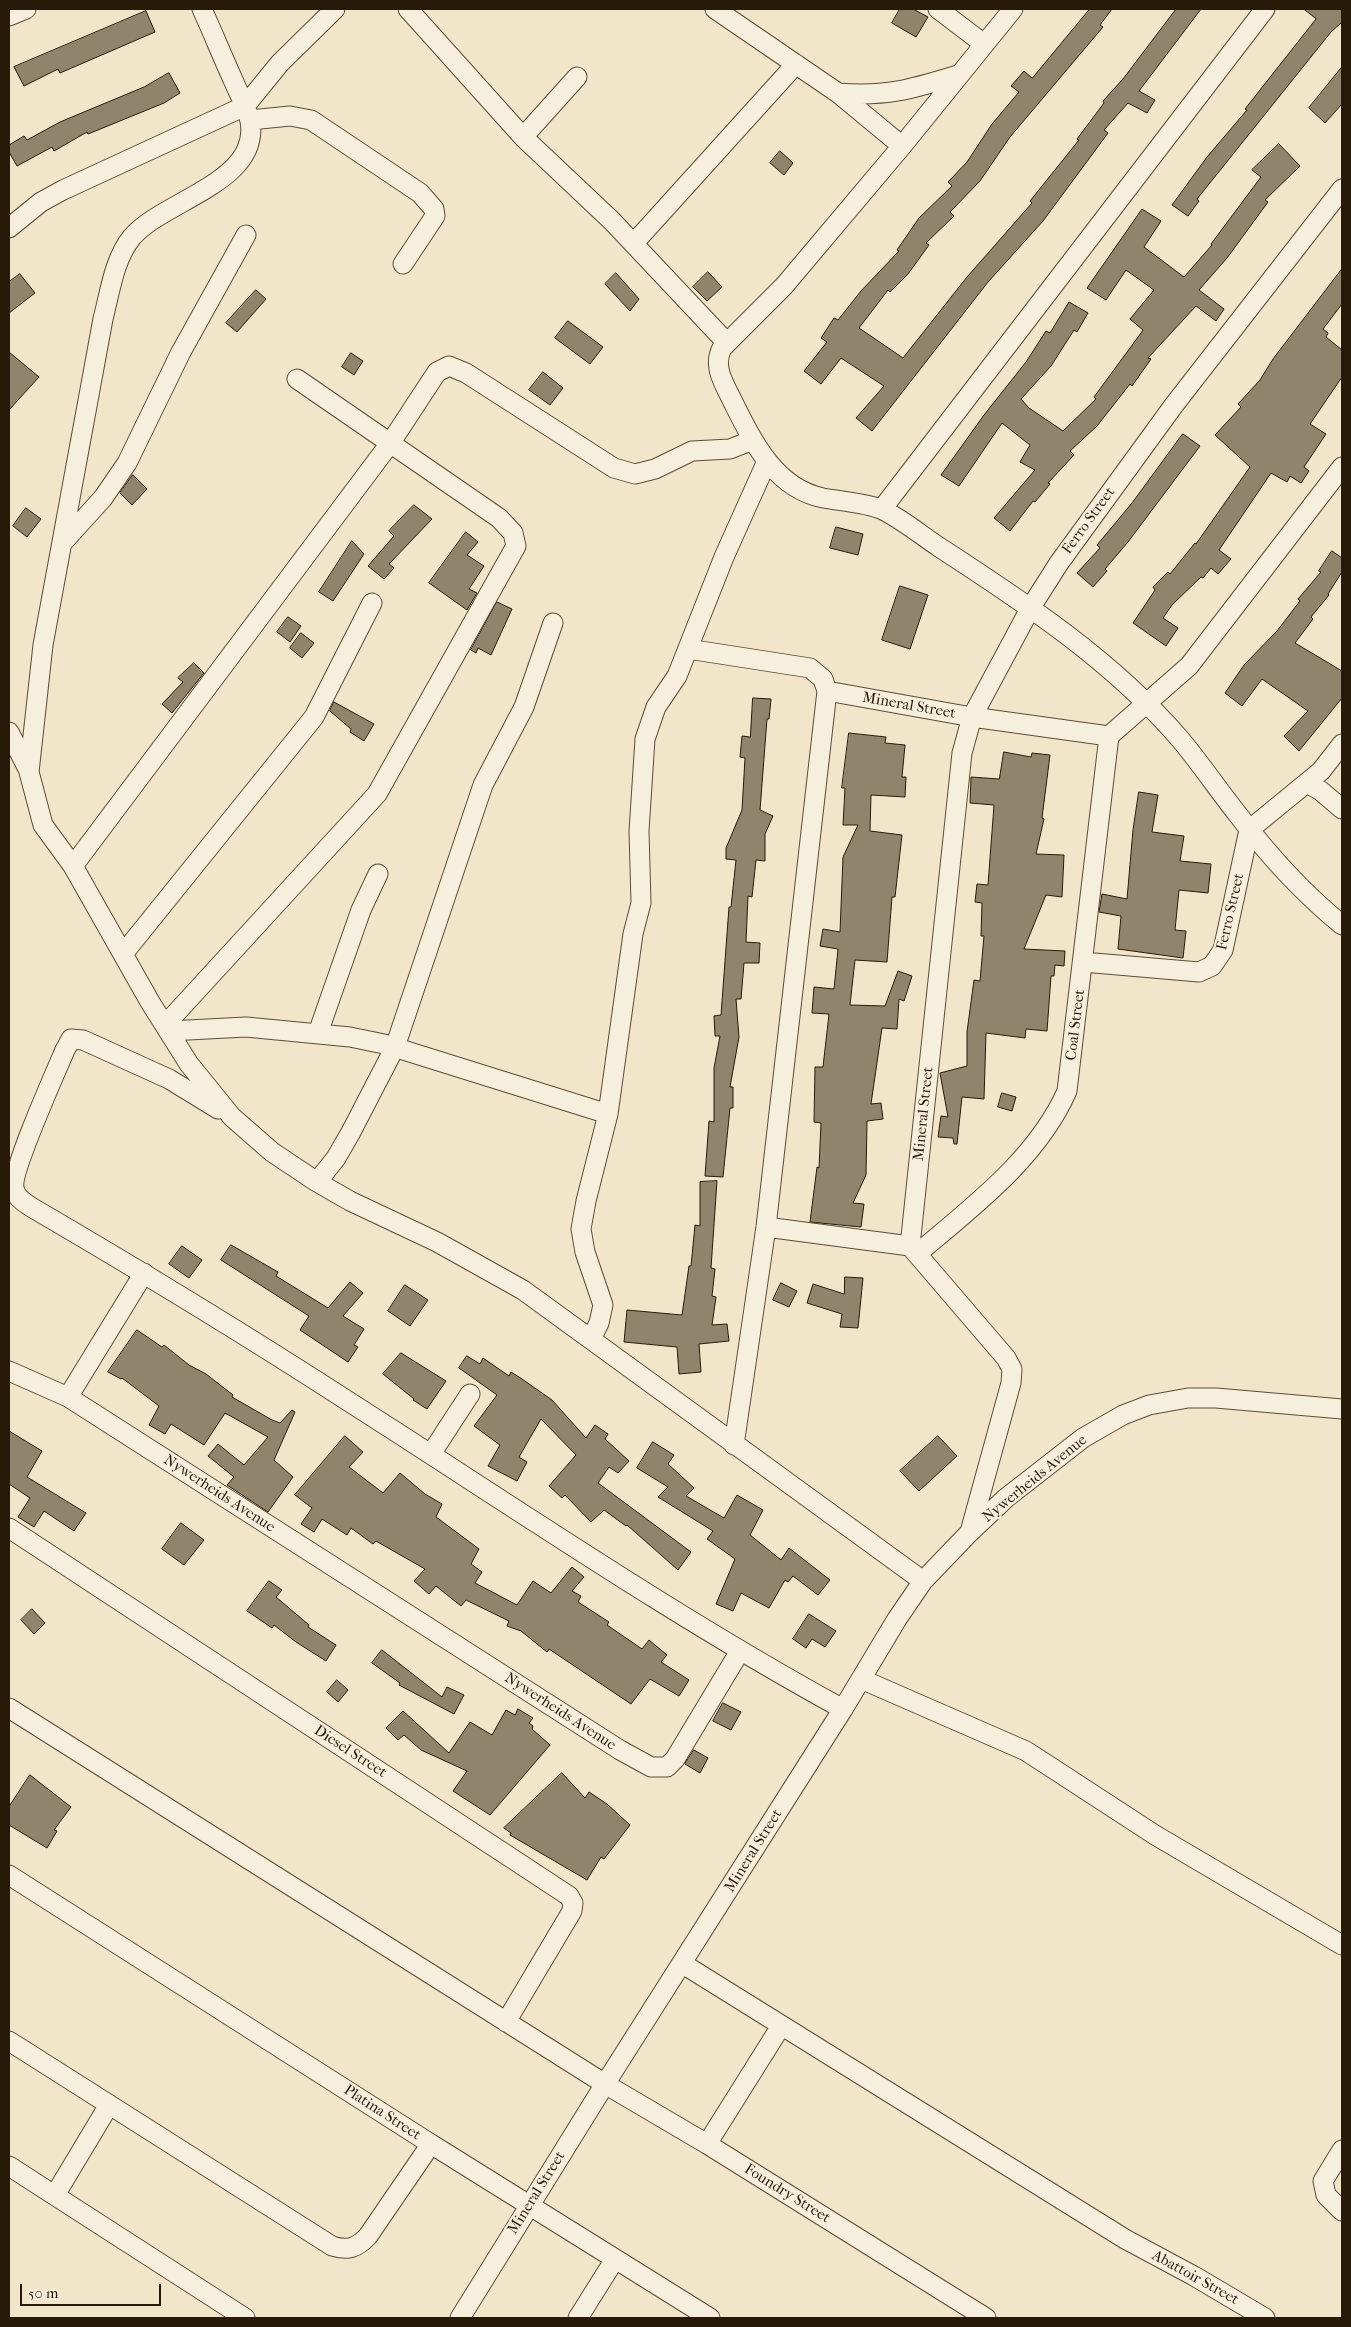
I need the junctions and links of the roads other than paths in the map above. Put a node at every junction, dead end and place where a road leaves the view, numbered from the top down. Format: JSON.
{"nodes":[{"id":1,"x":26,"y":9,"type":"edge"},
{"id":2,"x":202,"y":9,"type":"edge"},
{"id":3,"x":335,"y":9,"type":"edge"},
{"id":4,"x":408,"y":9,"type":"edge"},
{"id":5,"x":715,"y":9,"type":"edge"},
{"id":6,"x":938,"y":9,"type":"edge"},
{"id":7,"x":1013,"y":9,"type":"edge"},
{"id":8,"x":1265,"y":9,"type":"edge"},
{"id":9,"x":9,"y":16,"type":"edge"},
{"id":10,"x":984,"y":44,"type":"junction"},
{"id":11,"x":796,"y":64,"type":"junction"},
{"id":12,"x":958,"y":75,"type":"junction"},
{"id":13,"x":577,"y":77,"type":"dead end"},
{"id":14,"x":838,"y":93,"type":"junction"},
{"id":15,"x":247,"y":113,"type":"junction"},
{"id":16,"x":523,"y":137,"type":"junction"},
{"id":17,"x":902,"y":146,"type":"junction"},
{"id":18,"x":1342,"y":189,"type":"edge"},
{"id":19,"x":9,"y":228,"type":"edge"},
{"id":20,"x":246,"y":235,"type":"dead end"},
{"id":21,"x":634,"y":244,"type":"junction"},
{"id":22,"x":403,"y":264,"type":"dead end"},
{"id":23,"x":727,"y":343,"type":"junction"},
{"id":24,"x":297,"y":379,"type":"dead end"},
{"id":25,"x":753,"y":440,"type":"junction"},
{"id":26,"x":391,"y":442,"type":"junction"},
{"id":27,"x":767,"y":461,"type":"junction"},
{"id":28,"x":1342,"y":467,"type":"edge"},
{"id":29,"x":882,"y":509,"type":"junction"},
{"id":30,"x":64,"y":541,"type":"junction"},
{"id":31,"x":372,"y":603,"type":"dead end"},
{"id":32,"x":1031,"y":607,"type":"junction"},
{"id":33,"x":553,"y":623,"type":"dead end"},
{"id":34,"x":688,"y":649,"type":"junction"},
{"id":35,"x":827,"y":691,"type":"junction"},
{"id":36,"x":1146,"y":703,"type":"junction"},
{"id":37,"x":972,"y":717,"type":"junction"},
{"id":38,"x":9,"y":732,"type":"edge"},
{"id":39,"x":1110,"y":736,"type":"junction"},
{"id":40,"x":1342,"y":744,"type":"edge"},
{"id":41,"x":29,"y":772,"type":"junction"},
{"id":42,"x":1307,"y":783,"type":"junction"},
{"id":43,"x":1342,"y":809,"type":"edge"},
{"id":44,"x":1245,"y":824,"type":"junction"},
{"id":45,"x":73,"y":866,"type":"junction"},
{"id":46,"x":378,"y":874,"type":"dead end"},
{"id":47,"x":1342,"y":925,"type":"edge"},
{"id":48,"x":123,"y":954,"type":"junction"},
{"id":49,"x":1083,"y":962,"type":"junction"},
{"id":50,"x":167,"y":1028,"type":"junction"},
{"id":51,"x":318,"y":1033,"type":"junction"},
{"id":52,"x":394,"y":1047,"type":"junction"},
{"id":53,"x":608,"y":1114,"type":"junction"},
{"id":54,"x":232,"y":1117,"type":"junction"},
{"id":55,"x":316,"y":1182,"type":"junction"},
{"id":56,"x":766,"y":1227,"type":"junction"},
{"id":57,"x":913,"y":1250,"type":"junction"},
{"id":58,"x":144,"y":1273,"type":"junction"},
{"id":59,"x":590,"y":1339,"type":"junction"},
{"id":60,"x":9,"y":1371,"type":"edge"},
{"id":61,"x":470,"y":1394,"type":"dead end"},
{"id":62,"x":68,"y":1397,"type":"junction"},
{"id":63,"x":1342,"y":1409,"type":"edge"},
{"id":64,"x":734,"y":1445,"type":"junction"},
{"id":65,"x":431,"y":1454,"type":"junction"},
{"id":66,"x":9,"y":1528,"type":"edge"},
{"id":67,"x":970,"y":1532,"type":"junction"},
{"id":68,"x":923,"y":1581,"type":"junction"},
{"id":69,"x":740,"y":1651,"type":"junction"},
{"id":70,"x":861,"y":1679,"type":"junction"},
{"id":71,"x":9,"y":1708,"type":"edge"},
{"id":72,"x":844,"y":1709,"type":"junction"},
{"id":73,"x":9,"y":1875,"type":"edge"},
{"id":74,"x":1342,"y":1945,"type":"edge"},
{"id":75,"x":683,"y":1964,"type":"junction"},
{"id":76,"x":506,"y":2022,"type":"junction"},
{"id":77,"x":782,"y":2026,"type":"junction"},
{"id":78,"x":9,"y":2041,"type":"edge"},
{"id":79,"x":605,"y":2084,"type":"junction"},
{"id":80,"x":109,"y":2105,"type":"junction"},
{"id":81,"x":431,"y":2144,"type":"junction"},
{"id":82,"x":707,"y":2144,"type":"junction"},
{"id":83,"x":1342,"y":2150,"type":"edge"},
{"id":84,"x":9,"y":2166,"type":"edge"},
{"id":85,"x":55,"y":2195,"type":"junction"},
{"id":86,"x":530,"y":2206,"type":"junction"},
{"id":87,"x":1342,"y":2211,"type":"edge"},
{"id":88,"x":615,"y":2259,"type":"junction"},
{"id":89,"x":245,"y":2318,"type":"edge"},
{"id":90,"x":460,"y":2318,"type":"edge"},
{"id":91,"x":578,"y":2318,"type":"edge"},
{"id":92,"x":710,"y":2318,"type":"edge"},
{"id":93,"x":986,"y":2318,"type":"edge"},
{"id":94,"x":1265,"y":2318,"type":"edge"}],
"edges":[{"from":1,"to":9,"type":"street"},
{"from":2,"to":15,"type":"street"},
{"from":3,"to":15,"type":"street"},
{"from":4,"to":16,"type":"street"},
{"from":5,"to":11,"type":"street"},
{"from":6,"to":10,"type":"street"},
{"from":7,"to":10,"type":"street"},
{"from":8,"to":29,"type":"street"},
{"from":10,"to":12,"type":"street"},
{"from":11,"to":14,"type":"street"},
{"from":11,"to":21,"type":"street"},
{"from":12,"to":14,"type":"street"},
{"from":12,"to":17,"type":"street"},
{"from":13,"to":16,"type":"street"},
{"from":14,"to":17,"type":"street"},
{"from":15,"to":19,"type":"street"},
{"from":15,"to":22,"type":"street"},
{"from":15,"to":30,"type":"street"},
{"from":16,"to":21,"type":"street"},
{"from":17,"to":23,"type":"street"},
{"from":18,"to":32,"type":"street","name":"Ferro Street"},
{"from":20,"to":30,"type":"street"},
{"from":21,"to":23,"type":"street"},
{"from":23,"to":25,"type":"street"},
{"from":24,"to":26,"type":"street"},
{"from":25,"to":26,"type":"street"},
{"from":25,"to":27,"type":"street"},
{"from":26,"to":45,"type":"street"},
{"from":26,"to":50,"type":"street"},
{"from":27,"to":29,"type":"street"},
{"from":27,"to":34,"type":"street"},
{"from":28,"to":36,"type":"street"},
{"from":29,"to":32,"type":"street"},
{"from":30,"to":41,"type":"street"},
{"from":31,"to":48,"type":"street"},
{"from":32,"to":36,"type":"street"},
{"from":32,"to":37,"type":"street","name":"Ferro Street"},
{"from":33,"to":52,"type":"street"},
{"from":34,"to":35,"type":"street"},
{"from":34,"to":53,"type":"street"},
{"from":35,"to":37,"type":"street","name":"Mineral Street"},
{"from":35,"to":56,"type":"street"},
{"from":36,"to":39,"type":"street"},
{"from":36,"to":44,"type":"street"},
{"from":37,"to":39,"type":"street"},
{"from":37,"to":57,"type":"street","name":"Mineral Street"},
{"from":38,"to":41,"type":"street"},
{"from":39,"to":49,"type":"street","name":"Coal Street"},
{"from":40,"to":42,"type":"street"},
{"from":41,"to":45,"type":"street"},
{"from":42,"to":43,"type":"street"},
{"from":42,"to":44,"type":"street"},
{"from":44,"to":47,"type":"street"},
{"from":44,"to":49,"type":"street","name":"Ferro Street"},
{"from":45,"to":48,"type":"street"},
{"from":46,"to":51,"type":"street"},
{"from":48,"to":50,"type":"street"},
{"from":49,"to":57,"type":"street","name":"Coal Street"},
{"from":50,"to":51,"type":"street"},
{"from":50,"to":54,"type":"street"},
{"from":51,"to":52,"type":"street"},
{"from":52,"to":53,"type":"street"},
{"from":52,"to":55,"type":"street"},
{"from":53,"to":59,"type":"street"},
{"from":54,"to":55,"type":"street"},
{"from":54,"to":58,"type":"street"},
{"from":55,"to":59,"type":"street"},
{"from":56,"to":57,"type":"street"},
{"from":56,"to":64,"type":"street"},
{"from":57,"to":67,"type":"street"},
{"from":58,"to":62,"type":"street"},
{"from":58,"to":65,"type":"street"},
{"from":59,"to":64,"type":"street"},
{"from":60,"to":62,"type":"street","name":"Nywerheids Avenue"},
{"from":61,"to":65,"type":"street"},
{"from":62,"to":69,"type":"street","name":"Nywerheids Avenue"},
{"from":63,"to":67,"type":"street","name":"Nywerheids Avenue"},
{"from":64,"to":68,"type":"street"},
{"from":65,"to":69,"type":"street"},
{"from":66,"to":76,"type":"street","name":"Diesel Street"},
{"from":67,"to":68,"type":"street","name":"Nywerheids Avenue"},
{"from":68,"to":70,"type":"street","name":"Mineral Street"},
{"from":69,"to":72,"type":"street"},
{"from":70,"to":72,"type":"street","name":"Mineral Street"},
{"from":70,"to":74,"type":"street"},
{"from":71,"to":76,"type":"street"},
{"from":72,"to":75,"type":"street","name":"Mineral Street"},
{"from":73,"to":81,"type":"street","name":"Platina Street"},
{"from":75,"to":77,"type":"street"},
{"from":75,"to":79,"type":"street","name":"Mineral Street"},
{"from":76,"to":79,"type":"street"},
{"from":77,"to":82,"type":"street"},
{"from":77,"to":94,"type":"street","name":"Abattoir Street"},
{"from":78,"to":80,"type":"street","name":"Platina Street"},
{"from":79,"to":82,"type":"street","name":"Foundry Street"},
{"from":79,"to":86,"type":"street","name":"Mineral Street"},
{"from":80,"to":81,"type":"street","name":"Platina Street"},
{"from":80,"to":85,"type":"street"},
{"from":81,"to":86,"type":"street"},
{"from":82,"to":93,"type":"street","name":"Foundry Street"},
{"from":83,"to":87,"type":"street"},
{"from":84,"to":85,"type":"street"},
{"from":85,"to":89,"type":"street"},
{"from":86,"to":88,"type":"street"},
{"from":86,"to":90,"type":"street","name":"Mineral Street"},
{"from":88,"to":91,"type":"street"},
{"from":88,"to":92,"type":"street"}]}
